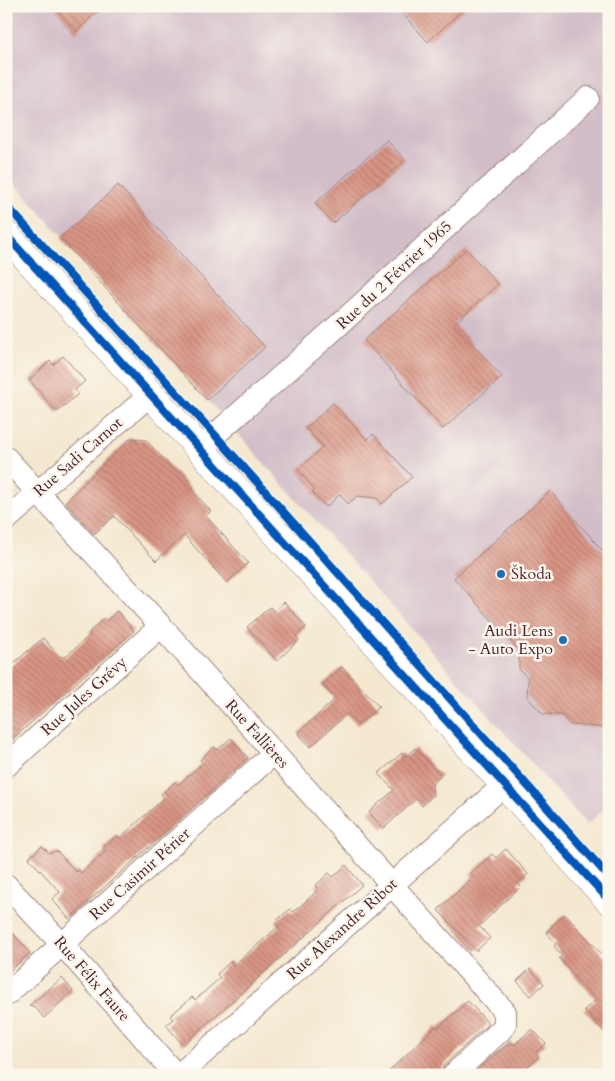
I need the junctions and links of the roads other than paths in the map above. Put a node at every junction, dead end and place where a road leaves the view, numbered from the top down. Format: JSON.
{"nodes":[{"id":1,"x":588,"y":98,"type":"dead end"},
{"id":2,"x":6,"y":235,"type":"edge"},
{"id":3,"x":151,"y":394,"type":"junction"},
{"id":4,"x":199,"y":449,"type":"junction"},
{"id":5,"x":6,"y":458,"type":"edge"},
{"id":6,"x":37,"y":492,"type":"junction"},
{"id":7,"x":6,"y":520,"type":"edge"},
{"id":8,"x":161,"y":626,"type":"junction"},
{"id":9,"x":274,"y":753,"type":"junction"},
{"id":10,"x":6,"y":766,"type":"edge"},
{"id":11,"x":505,"y":784,"type":"junction"},
{"id":12,"x":391,"y":884,"type":"junction"},
{"id":13,"x":6,"y":885,"type":"edge"},
{"id":14,"x":609,"y":900,"type":"edge"},
{"id":15,"x":62,"y":944,"type":"junction"},
{"id":16,"x":6,"y":994,"type":"edge"},
{"id":17,"x":178,"y":1075,"type":"edge"},
{"id":18,"x":453,"y":1075,"type":"edge"}],
"edges":[{"from":1,"to":4,"type":"street","name":"Rue du 2 Février 1965"},
{"from":2,"to":3,"type":"street"},
{"from":3,"to":4,"type":"street"},
{"from":3,"to":6,"type":"street","name":"Rue Sadi Carnot"},
{"from":4,"to":11,"type":"street"},
{"from":5,"to":6,"type":"street","name":"Rue Fallières"},
{"from":6,"to":7,"type":"street","name":"Rue Sadi Carnot"},
{"from":6,"to":8,"type":"street","name":"Rue Fallières"},
{"from":8,"to":9,"type":"street","name":"Rue Fallières"},
{"from":8,"to":10,"type":"street","name":"Rue Jules Grévy"},
{"from":9,"to":12,"type":"street","name":"Rue Fallières"},
{"from":9,"to":15,"type":"street","name":"Rue Casimir Périer"},
{"from":11,"to":12,"type":"street","name":"Rue Alexandre Ribot"},
{"from":11,"to":14,"type":"street"},
{"from":12,"to":17,"type":"street","name":"Rue Alexandre Ribot"},
{"from":12,"to":18,"type":"street","name":"Rue Fallières"},
{"from":13,"to":15,"type":"street","name":"Rue Félix Faure"},
{"from":15,"to":16,"type":"street","name":"Rue Casimir Périer"},
{"from":15,"to":17,"type":"street","name":"Rue Félix Faure"}]}
